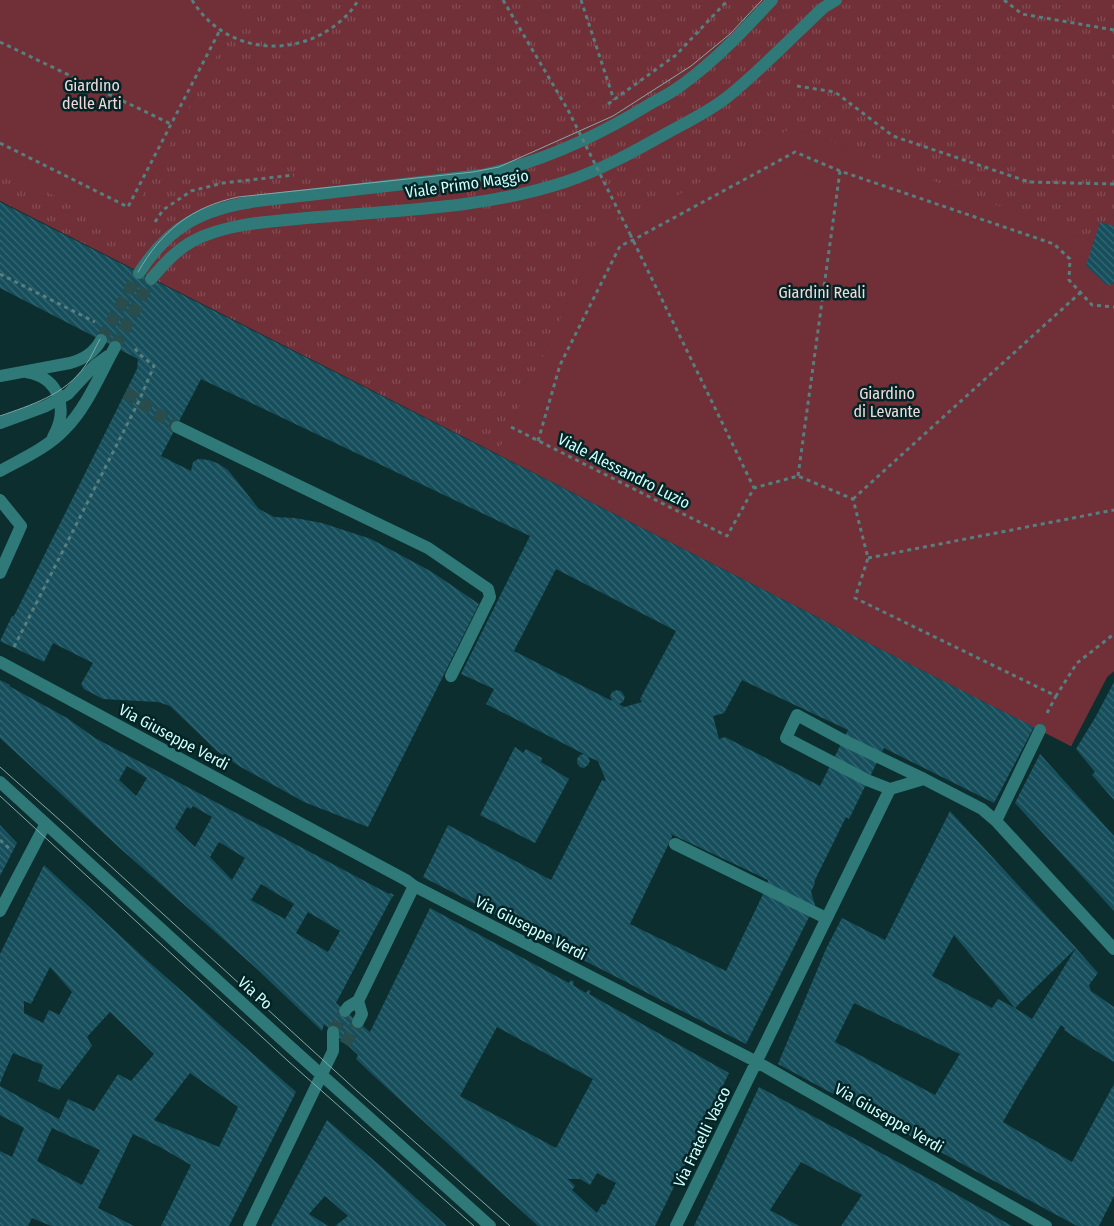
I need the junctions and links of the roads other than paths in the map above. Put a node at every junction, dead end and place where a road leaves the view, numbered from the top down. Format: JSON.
{"nodes":[{"id":1,"x":772,"y":0,"type":"edge"},
{"id":2,"x":836,"y":0,"type":"edge"},
{"id":3,"x":94,"y":366,"type":"junction"},
{"id":4,"x":24,"y":372,"type":"junction"},
{"id":5,"x":0,"y":376,"type":"edge"},
{"id":6,"x":59,"y":399,"type":"junction"},
{"id":7,"x":0,"y":423,"type":"edge"},
{"id":8,"x":177,"y":427,"type":"tunnel mouth"},
{"id":9,"x":51,"y":441,"type":"junction"},
{"id":10,"x":0,"y":471,"type":"edge"},
{"id":11,"x":0,"y":500,"type":"edge"},
{"id":12,"x":0,"y":573,"type":"edge"},
{"id":13,"x":0,"y":662,"type":"edge"},
{"id":14,"x":451,"y":676,"type":"dead end"},
{"id":15,"x":1040,"y":730,"type":"dead end"},
{"id":16,"x":924,"y":779,"type":"junction"},
{"id":17,"x":238,"y":781,"type":"dead end"},
{"id":18,"x":0,"y":782,"type":"edge"},
{"id":19,"x":890,"y":789,"type":"junction"},
{"id":20,"x":996,"y":821,"type":"junction"},
{"id":21,"x":45,"y":825,"type":"junction"},
{"id":22,"x":339,"y":844,"type":"junction"},
{"id":23,"x":676,"y":844,"type":"dead end"},
{"id":24,"x":414,"y":886,"type":"junction"},
{"id":25,"x":0,"y":911,"type":"edge"},
{"id":26,"x":826,"y":918,"type":"junction"},
{"id":27,"x":1114,"y":949,"type":"edge"},
{"id":28,"x":358,"y":1001,"type":"junction"},
{"id":29,"x":345,"y":1011,"type":"tunnel mouth"},
{"id":30,"x":358,"y":1022,"type":"tunnel mouth"},
{"id":31,"x":333,"y":1032,"type":"tunnel mouth"},
{"id":32,"x":345,"y":1044,"type":"tunnel mouth"},
{"id":33,"x":332,"y":1051,"type":"junction"},
{"id":34,"x":757,"y":1062,"type":"junction"},
{"id":35,"x":321,"y":1074,"type":"junction"},
{"id":36,"x":249,"y":1226,"type":"edge"},
{"id":37,"x":490,"y":1226,"type":"edge"},
{"id":38,"x":676,"y":1226,"type":"edge"},
{"id":39,"x":1046,"y":1226,"type":"edge"}],
"edges":[{"from":1,"to":2,"type":"street","name":"Viale Primo Maggio"},
{"from":3,"to":4,"type":"street"},
{"from":3,"to":6,"type":"street"},
{"from":3,"to":9,"type":"street"},
{"from":4,"to":5,"type":"street"},
{"from":4,"to":6,"type":"street"},
{"from":6,"to":7,"type":"street"},
{"from":6,"to":9,"type":"street"},
{"from":8,"to":14,"type":"street"},
{"from":9,"to":10,"type":"street"},
{"from":11,"to":12,"type":"street"},
{"from":13,"to":22,"type":"street","name":"Via Giuseppe Verdi"},
{"from":15,"to":20,"type":"street"},
{"from":16,"to":19,"type":"street"},
{"from":16,"to":19,"type":"street"},
{"from":16,"to":20,"type":"street"},
{"from":17,"to":22,"type":"street"},
{"from":18,"to":21,"type":"street","name":"Via Po"},
{"from":19,"to":26,"type":"street","name":"Via Fratelli Vasco"},
{"from":20,"to":27,"type":"street"},
{"from":21,"to":25,"type":"street"},
{"from":21,"to":35,"type":"street","name":"Via Po"},
{"from":22,"to":24,"type":"street","name":"Via Giuseppe Verdi"},
{"from":23,"to":26,"type":"street"},
{"from":24,"to":28,"type":"street"},
{"from":24,"to":34,"type":"street","name":"Via Giuseppe Verdi"},
{"from":26,"to":34,"type":"street","name":"Via Fratelli Vasco"},
{"from":28,"to":29,"type":"street"},
{"from":28,"to":30,"type":"street"},
{"from":31,"to":33,"type":"street"},
{"from":32,"to":33,"type":"street"},
{"from":33,"to":35,"type":"street"},
{"from":34,"to":38,"type":"street","name":"Via Fratelli Vasco"},
{"from":34,"to":39,"type":"street","name":"Via Giuseppe Verdi"},
{"from":35,"to":36,"type":"street"},
{"from":35,"to":37,"type":"street","name":"Via Po"}]}
